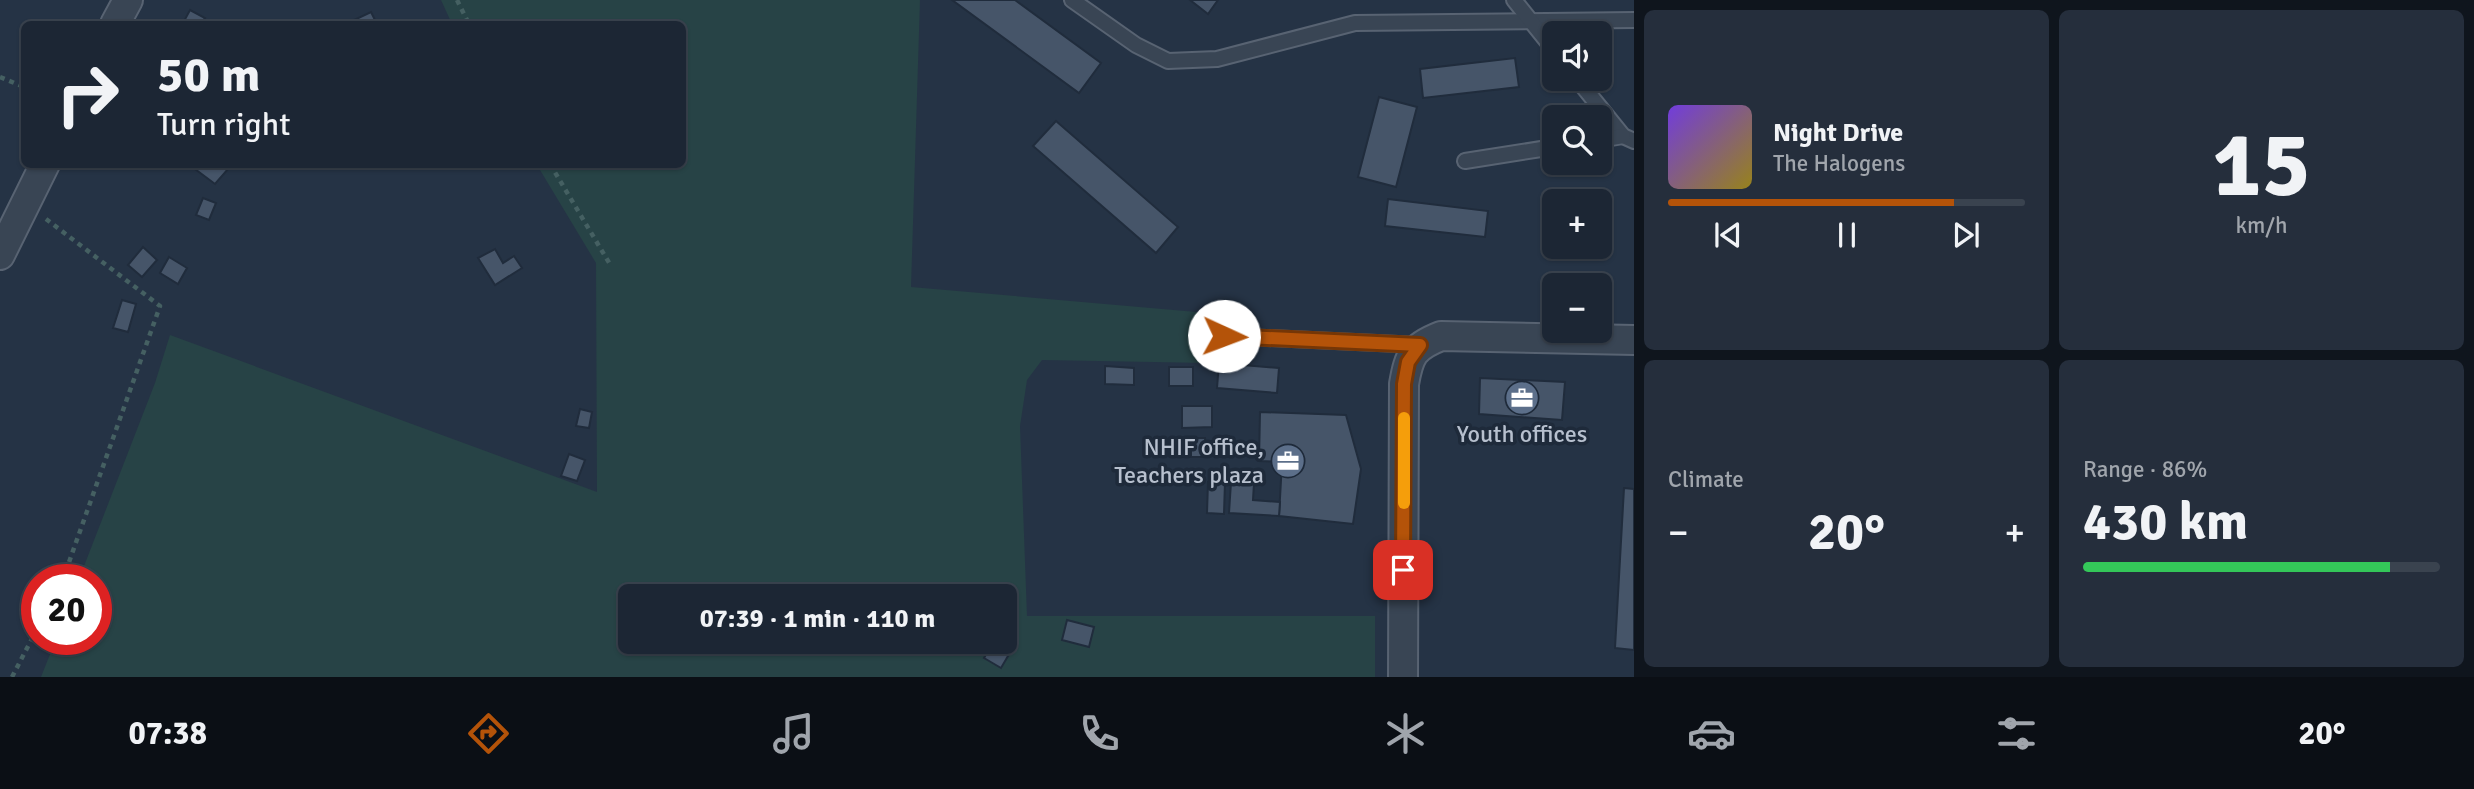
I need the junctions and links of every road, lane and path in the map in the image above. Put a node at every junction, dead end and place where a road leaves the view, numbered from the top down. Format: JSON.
{"nodes":[{"id":1,"x":128,"y":0,"type":"edge"},
{"id":2,"x":457,"y":0,"type":"edge"},
{"id":3,"x":1072,"y":0,"type":"edge"},
{"id":4,"x":1514,"y":0,"type":"edge"},
{"id":5,"x":1634,"y":20,"type":"edge"},
{"id":6,"x":117,"y":21,"type":"edge"},
{"id":7,"x":467,"y":21,"type":"edge"},
{"id":8,"x":1531,"y":21,"type":"junction"},
{"id":9,"x":1542,"y":35,"type":"edge"},
{"id":10,"x":0,"y":77,"type":"edge"},
{"id":11,"x":21,"y":86,"type":"edge"},
{"id":12,"x":1587,"y":91,"type":"edge"},
{"id":13,"x":1629,"y":139,"type":"edge"},
{"id":14,"x":1542,"y":149,"type":"edge"},
{"id":15,"x":1465,"y":161,"type":"dead end"},
{"id":16,"x":43,"y":168,"type":"edge"},
{"id":17,"x":552,"y":168,"type":"edge"},
{"id":18,"x":26,"y":204,"type":"junction"},
{"id":19,"x":0,"y":255,"type":"edge"},
{"id":20,"x":611,"y":266,"type":"dead end"},
{"id":21,"x":1224,"y":336,"type":"dead end"},
{"id":22,"x":1634,"y":340,"type":"edge"},
{"id":23,"x":1420,"y":345,"type":"junction"},
{"id":24,"x":68,"y":564,"type":"edge"},
{"id":25,"x":23,"y":655,"type":"edge"},
{"id":26,"x":12,"y":677,"type":"edge"},
{"id":27,"x":1403,"y":677,"type":"edge"}],
"edges":[{"from":1,"to":6,"type":"street"},
{"from":2,"to":7,"type":"path"},
{"from":3,"to":8,"type":"lane"},
{"from":4,"to":8,"type":"lane"},
{"from":5,"to":8,"type":"lane"},
{"from":8,"to":9,"type":"lane"},
{"from":10,"to":11,"type":"path"},
{"from":12,"to":13,"type":"lane"},
{"from":14,"to":15,"type":"lane"},
{"from":16,"to":18,"type":"street"},
{"from":17,"to":20,"type":"path"},
{"from":18,"to":19,"type":"street"},
{"from":18,"to":24,"type":"path"},
{"from":21,"to":23,"type":"lane"},
{"from":22,"to":23,"type":"street"},
{"from":23,"to":27,"type":"street"},
{"from":25,"to":26,"type":"path"}]}
